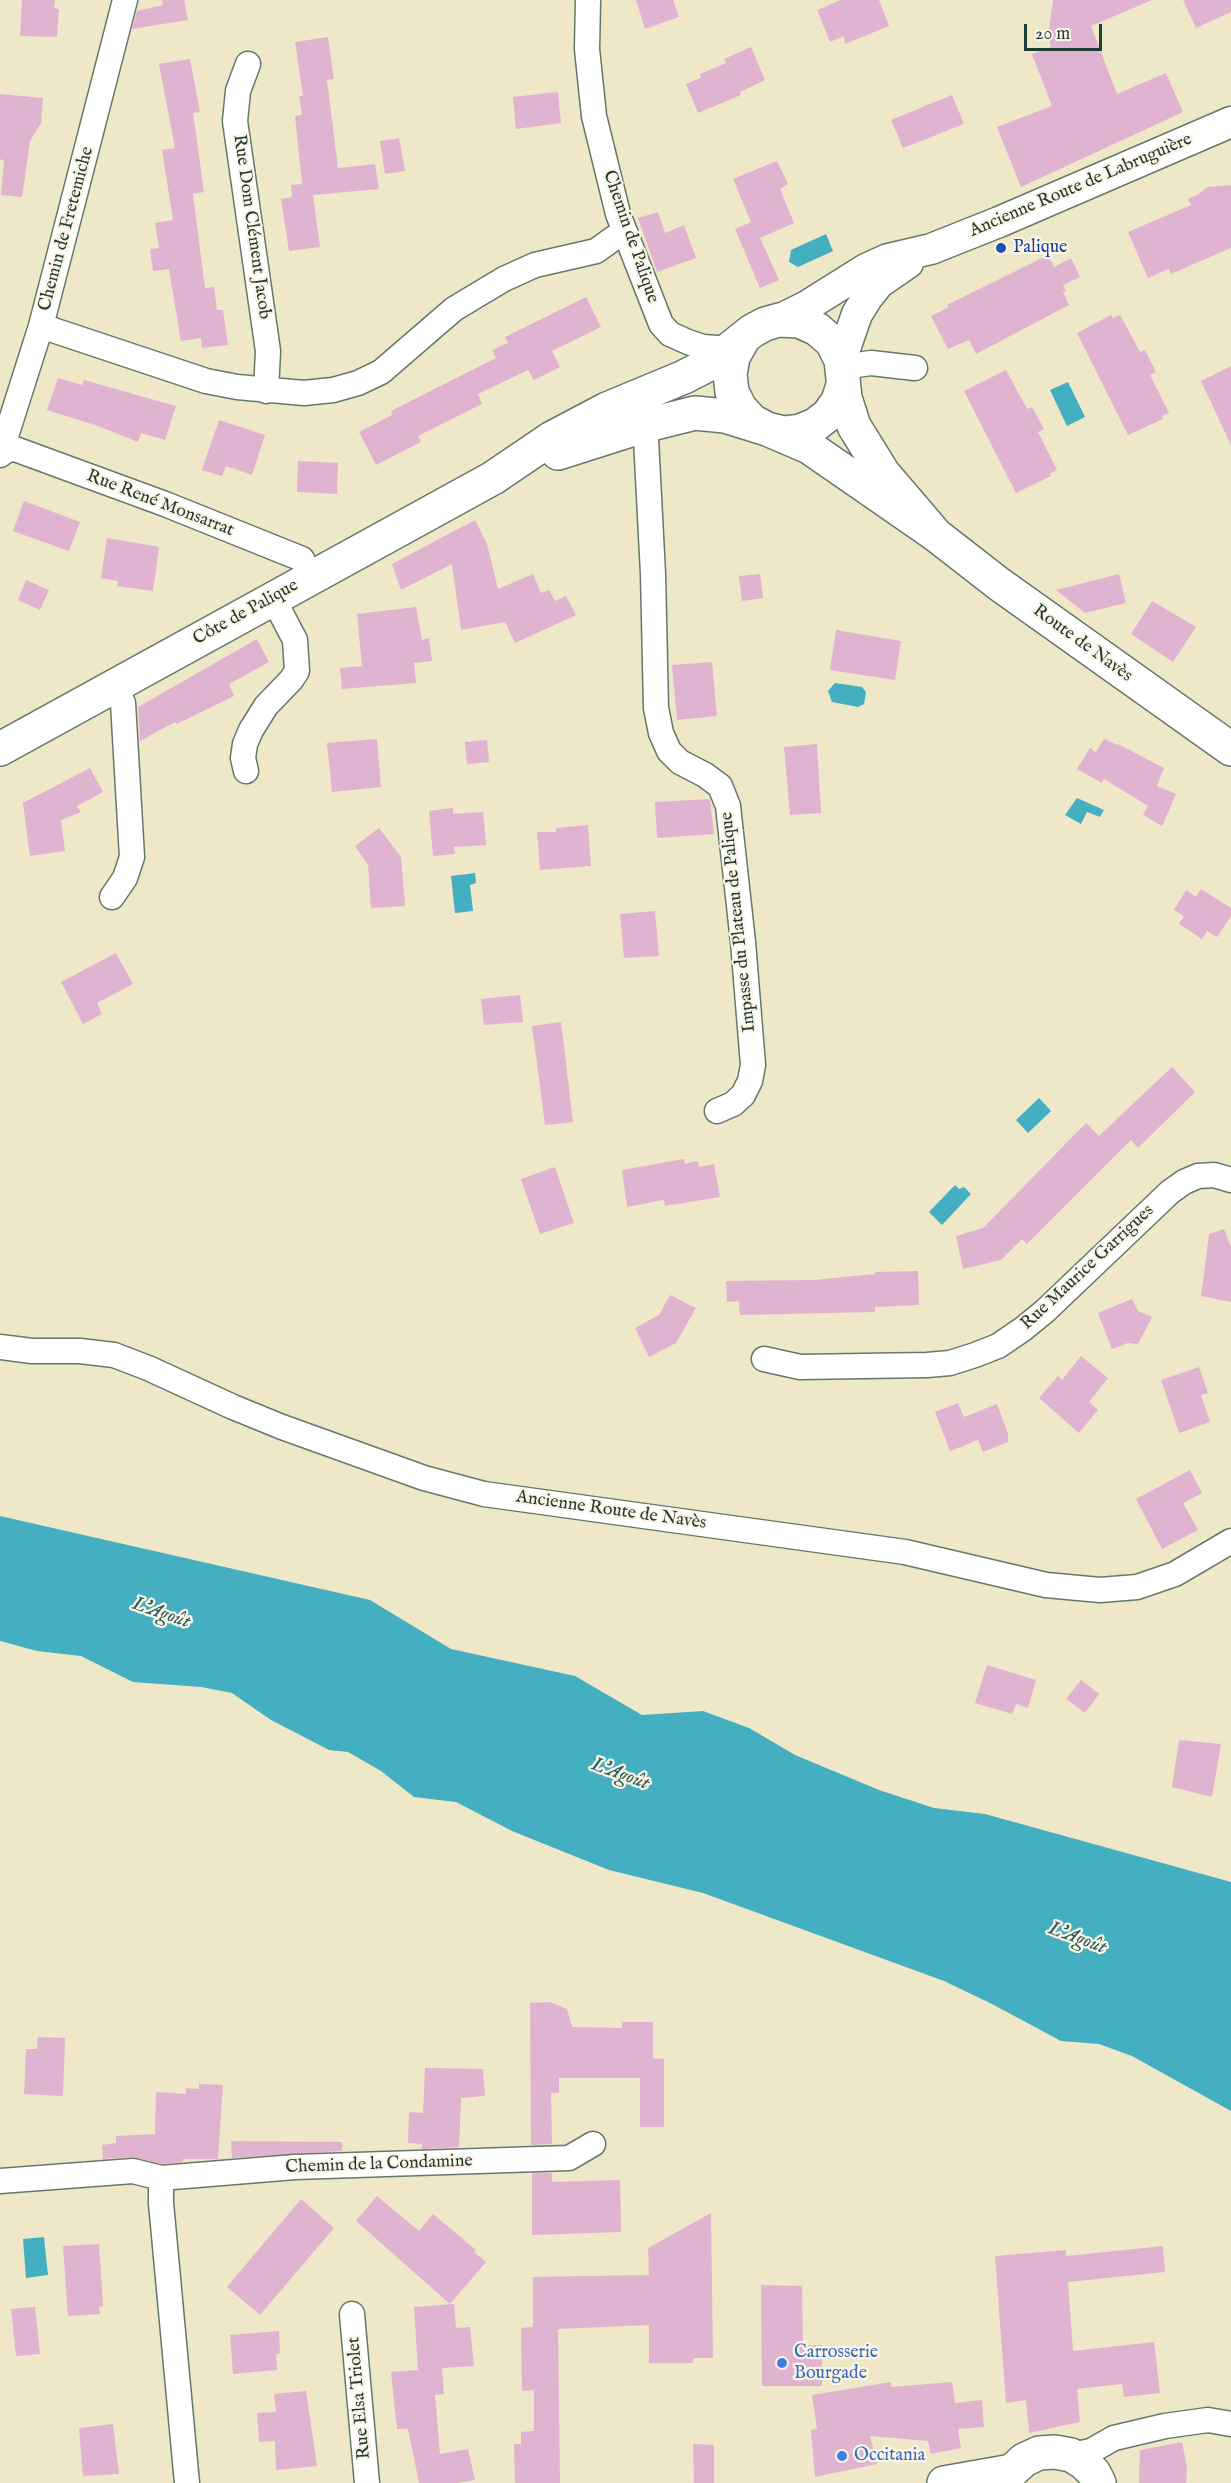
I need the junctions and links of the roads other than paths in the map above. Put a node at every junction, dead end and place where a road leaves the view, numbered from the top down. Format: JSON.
{"nodes":[{"id":1,"x":125,"y":0,"type":"edge"},
{"id":2,"x":588,"y":0,"type":"edge"},
{"id":3,"x":248,"y":64,"type":"dead end"},
{"id":4,"x":1231,"y":122,"type":"edge"},
{"id":5,"x":626,"y":234,"type":"junction"},
{"id":6,"x":931,"y":249,"type":"junction"},
{"id":7,"x":779,"y":320,"type":"junction"},
{"id":8,"x":41,"y":326,"type":"junction"},
{"id":9,"x":737,"y":345,"type":"junction"},
{"id":10,"x":915,"y":368,"type":"dead end"},
{"id":11,"x":842,"y":371,"type":"junction"},
{"id":12,"x":266,"y":391,"type":"junction"},
{"id":13,"x":643,"y":426,"type":"junction"},
{"id":14,"x":767,"y":429,"type":"junction"},
{"id":15,"x":0,"y":455,"type":"edge"},
{"id":16,"x":493,"y":478,"type":"junction"},
{"id":17,"x":936,"y":535,"type":"junction"},
{"id":18,"x":306,"y":568,"type":"junction"},
{"id":19,"x":273,"y":598,"type":"junction"},
{"id":20,"x":114,"y":687,"type":"junction"},
{"id":21,"x":0,"y":749,"type":"edge"},
{"id":22,"x":1231,"y":749,"type":"edge"},
{"id":23,"x":246,"y":771,"type":"dead end"},
{"id":24,"x":112,"y":897,"type":"dead end"},
{"id":25,"x":717,"y":1111,"type":"dead end"},
{"id":26,"x":1231,"y":1180,"type":"edge"},
{"id":27,"x":0,"y":1347,"type":"edge"},
{"id":28,"x":764,"y":1359,"type":"dead end"},
{"id":29,"x":1231,"y":1541,"type":"edge"},
{"id":30,"x":593,"y":2144,"type":"dead end"},
{"id":31,"x":161,"y":2178,"type":"junction"},
{"id":32,"x":0,"y":2181,"type":"edge"},
{"id":33,"x":352,"y":2314,"type":"dead end"},
{"id":34,"x":1231,"y":2424,"type":"edge"},
{"id":35,"x":1141,"y":2432,"type":"junction"},
{"id":36,"x":1071,"y":2455,"type":"junction"},
{"id":37,"x":1009,"y":2477,"type":"edge"},
{"id":38,"x":187,"y":2483,"type":"edge"},
{"id":39,"x":367,"y":2483,"type":"edge"},
{"id":40,"x":944,"y":2483,"type":"edge"},
{"id":41,"x":1101,"y":2483,"type":"edge"}],
"edges":[{"from":1,"to":8,"type":"street","name":"Chemin de Fretemiche"},
{"from":2,"to":5,"type":"street","name":"Chemin de Palique"},
{"from":3,"to":12,"type":"street","name":"Rue Dom Clément Jacob"},
{"from":4,"to":6,"type":"street","name":"Ancienne Route de Labruguière"},
{"from":5,"to":9,"type":"street","name":"Chemin de Palique"},
{"from":5,"to":12,"type":"street"},
{"from":6,"to":7,"type":"street"},
{"from":6,"to":11,"type":"street"},
{"from":7,"to":9,"type":"main road"},
{"from":7,"to":11,"type":"main road"},
{"from":8,"to":12,"type":"street"},
{"from":8,"to":15,"type":"street","name":"Chemin de Fretemiche"},
{"from":9,"to":14,"type":"main road"},
{"from":9,"to":16,"type":"main road"},
{"from":10,"to":11,"type":"street"},
{"from":11,"to":14,"type":"main road"},
{"from":11,"to":17,"type":"main road"},
{"from":13,"to":14,"type":"main road"},
{"from":13,"to":16,"type":"main road"},
{"from":13,"to":25,"type":"street","name":"Impasse du Plateau de Palique"},
{"from":14,"to":17,"type":"main road"},
{"from":15,"to":18,"type":"street","name":"Rue René Monsarrat"},
{"from":16,"to":18,"type":"main road","name":"Côte de Palique"},
{"from":17,"to":22,"type":"main road","name":"Route de Navès"},
{"from":18,"to":19,"type":"main road","name":"Côte de Palique"},
{"from":19,"to":20,"type":"main road","name":"Côte de Palique"},
{"from":19,"to":23,"type":"street"},
{"from":20,"to":21,"type":"main road","name":"Côte de Palique"},
{"from":20,"to":24,"type":"street"},
{"from":26,"to":28,"type":"street","name":"Rue Maurice Garrigues"},
{"from":27,"to":29,"type":"street","name":"Ancienne Route de Navès"},
{"from":30,"to":31,"type":"street","name":"Chemin de la Condamine"},
{"from":31,"to":32,"type":"street","name":"Chemin de la Condamine"},
{"from":31,"to":38,"type":"street"},
{"from":33,"to":39,"type":"street","name":"Rue Elsa Triolet"},
{"from":34,"to":35,"type":"street"},
{"from":35,"to":36,"type":"street"},
{"from":35,"to":41,"type":"street"},
{"from":36,"to":37,"type":"main road"},
{"from":36,"to":41,"type":"main road"},
{"from":37,"to":40,"type":"main road"}]}
